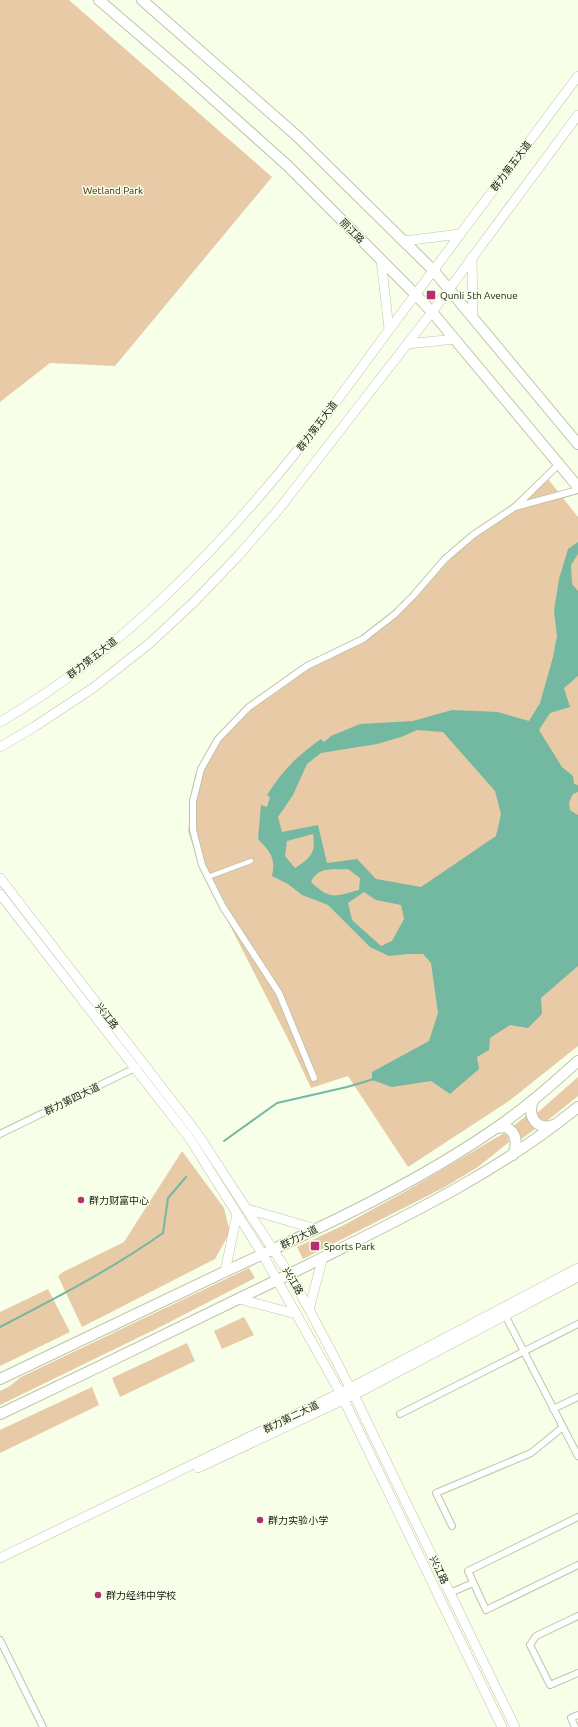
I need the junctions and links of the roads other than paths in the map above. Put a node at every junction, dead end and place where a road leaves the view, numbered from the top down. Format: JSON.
{"nodes":[{"id":1,"x":99,"y":0,"type":"edge"},
{"id":2,"x":142,"y":0,"type":"edge"},
{"id":3,"x":578,"y":76,"type":"edge"},
{"id":4,"x":578,"y":115,"type":"edge"},
{"id":5,"x":460,"y":234,"type":"junction"},
{"id":6,"x":404,"y":241,"type":"junction"},
{"id":7,"x":472,"y":257,"type":"junction"},
{"id":8,"x":381,"y":260,"type":"junction"},
{"id":9,"x":433,"y":270,"type":"junction"},
{"id":10,"x":448,"y":288,"type":"junction"},
{"id":11,"x":415,"y":294,"type":"junction"},
{"id":12,"x":432,"y":312,"type":"junction"},
{"id":13,"x":473,"y":317,"type":"junction"},
{"id":14,"x":389,"y":329,"type":"junction"},
{"id":15,"x":455,"y":339,"type":"junction"},
{"id":16,"x":407,"y":344,"type":"junction"},
{"id":17,"x":578,"y":444,"type":"edge"},
{"id":18,"x":560,"y":464,"type":"junction"},
{"id":19,"x":578,"y":489,"type":"edge"},
{"id":20,"x":514,"y":506,"type":"junction"},
{"id":21,"x":0,"y":722,"type":"edge"},
{"id":22,"x":0,"y":747,"type":"edge"},
{"id":23,"x":251,"y":861,"type":"dead end"},
{"id":24,"x":0,"y":878,"type":"edge"},
{"id":25,"x":208,"y":878,"type":"junction"},
{"id":26,"x":0,"y":894,"type":"edge"},
{"id":27,"x":578,"y":1061,"type":"edge"},
{"id":28,"x":140,"y":1066,"type":"junction"},
{"id":29,"x":314,"y":1078,"type":"dead end"},
{"id":30,"x":532,"y":1100,"type":"junction"},
{"id":31,"x":578,"y":1107,"type":"edge"},
{"id":32,"x":556,"y":1124,"type":"junction"},
{"id":33,"x":496,"y":1128,"type":"junction"},
{"id":34,"x":0,"y":1134,"type":"edge"},
{"id":35,"x":513,"y":1155,"type":"junction"},
{"id":36,"x":216,"y":1169,"type":"junction"},
{"id":37,"x":247,"y":1209,"type":"junction"},
{"id":38,"x":237,"y":1214,"type":"junction"},
{"id":39,"x":316,"y":1229,"type":"junction"},
{"id":40,"x":273,"y":1250,"type":"junction"},
{"id":41,"x":263,"y":1255,"type":"junction"},
{"id":42,"x":323,"y":1257,"type":"junction"},
{"id":43,"x":578,"y":1268,"type":"edge"},
{"id":44,"x":225,"y":1272,"type":"junction"},
{"id":45,"x":289,"y":1274,"type":"junction"},
{"id":46,"x":578,"y":1277,"type":"edge"},
{"id":47,"x":278,"y":1280,"type":"junction"},
{"id":48,"x":239,"y":1299,"type":"junction"},
{"id":49,"x":309,"y":1309,"type":"junction"},
{"id":50,"x":296,"y":1314,"type":"junction"},
{"id":51,"x":506,"y":1315,"type":"junction"},
{"id":52,"x":578,"y":1324,"type":"edge"},
{"id":53,"x":523,"y":1352,"type":"junction"},
{"id":54,"x":0,"y":1379,"type":"edge"},
{"id":55,"x":352,"y":1392,"type":"junction"},
{"id":56,"x":342,"y":1396,"type":"junction"},
{"id":57,"x":578,"y":1398,"type":"edge"},
{"id":58,"x":553,"y":1409,"type":"junction"},
{"id":59,"x":0,"y":1414,"type":"edge"},
{"id":60,"x":400,"y":1414,"type":"dead end"},
{"id":61,"x":563,"y":1427,"type":"junction"},
{"id":62,"x":578,"y":1456,"type":"edge"},
{"id":63,"x":578,"y":1517,"type":"edge"},
{"id":64,"x":452,"y":1526,"type":"dead end"},
{"id":65,"x":0,"y":1558,"type":"edge"},
{"id":66,"x":0,"y":1562,"type":"edge"},
{"id":67,"x":578,"y":1565,"type":"edge"},
{"id":68,"x":473,"y":1583,"type":"junction"},
{"id":69,"x":450,"y":1593,"type":"junction"},
{"id":70,"x":578,"y":1616,"type":"edge"},
{"id":71,"x":0,"y":1640,"type":"edge"},
{"id":72,"x":578,"y":1673,"type":"edge"},
{"id":73,"x":578,"y":1715,"type":"edge"},
{"id":74,"x":43,"y":1727,"type":"edge"},
{"id":75,"x":502,"y":1727,"type":"edge"},
{"id":76,"x":515,"y":1727,"type":"edge"},
{"id":77,"x":575,"y":1727,"type":"edge"}],
"edges":[{"from":1,"to":8,"type":"main road","name":"丽江路"},
{"from":2,"to":6,"type":"main road"},
{"from":3,"to":5,"type":"main road","name":"群力第五大道"},
{"from":4,"to":7,"type":"main road","name":"群力第五大道"},
{"from":5,"to":6,"type":"main road"},
{"from":5,"to":9,"type":"main road","name":"群力第五大道"},
{"from":6,"to":9,"type":"main road"},
{"from":7,"to":10,"type":"main road","name":"群力第五大道"},
{"from":7,"to":13,"type":"main road"},
{"from":8,"to":11,"type":"main road","name":"丽江路"},
{"from":8,"to":14,"type":"main road"},
{"from":9,"to":10,"type":"main road"},
{"from":9,"to":11,"type":"main road","name":"群力第五大道"},
{"from":10,"to":12,"type":"main road","name":"群力第五大道"},
{"from":10,"to":13,"type":"main road"},
{"from":11,"to":12,"type":"main road","name":"丽江路"},
{"from":11,"to":14,"type":"main road","name":"群力第五大道"},
{"from":12,"to":15,"type":"main road","name":"丽江路"},
{"from":12,"to":16,"type":"main road","name":"群力第五大道"},
{"from":13,"to":17,"type":"main road"},
{"from":14,"to":21,"type":"main road","name":"群力第五大道"},
{"from":15,"to":16,"type":"main road"},
{"from":15,"to":18,"type":"main road","name":"丽江路"},
{"from":16,"to":22,"type":"main road","name":"群力第五大道"},
{"from":18,"to":19,"type":"main road","name":"丽江路"},
{"from":18,"to":20,"type":"street"},
{"from":19,"to":20,"type":"street"},
{"from":20,"to":25,"type":"street"},
{"from":23,"to":25,"type":"street"},
{"from":24,"to":28,"type":"main road","name":"兴江路"},
{"from":25,"to":29,"type":"street"},
{"from":26,"to":28,"type":"main road","name":"兴江路"},
{"from":27,"to":30,"type":"main road","name":"群力大道"},
{"from":28,"to":34,"type":"street","name":"群力第四大道"},
{"from":28,"to":36,"type":"main road","name":"兴江路"},
{"from":28,"to":36,"type":"main road","name":"兴江路"},
{"from":30,"to":32,"type":"main road"},
{"from":30,"to":33,"type":"main road","name":"群力大道"},
{"from":31,"to":32,"type":"main road"},
{"from":32,"to":35,"type":"main road"},
{"from":33,"to":35,"type":"main road"},
{"from":33,"to":39,"type":"main road","name":"群力大道"},
{"from":35,"to":42,"type":"main road"},
{"from":36,"to":37,"type":"main road","name":"兴江路"},
{"from":36,"to":38,"type":"main road","name":"兴江路"},
{"from":37,"to":39,"type":"main road"},
{"from":37,"to":40,"type":"main road","name":"兴江路"},
{"from":38,"to":41,"type":"main road","name":"兴江路"},
{"from":38,"to":44,"type":"main road"},
{"from":39,"to":40,"type":"main road","name":"群力大道"},
{"from":40,"to":41,"type":"main road","name":"群力大道"},
{"from":40,"to":45,"type":"main road","name":"兴江路"},
{"from":41,"to":44,"type":"main road","name":"群力大道"},
{"from":41,"to":47,"type":"main road","name":"兴江路"},
{"from":42,"to":45,"type":"main road"},
{"from":42,"to":49,"type":"main road"},
{"from":43,"to":55,"type":"main road","name":"群力第二大道"},
{"from":44,"to":54,"type":"main road","name":"群力大道"},
{"from":45,"to":47,"type":"main road"},
{"from":45,"to":49,"type":"main road","name":"兴江路"},
{"from":46,"to":51,"type":"main road","name":"群力第二大道"},
{"from":47,"to":48,"type":"main road"},
{"from":47,"to":50,"type":"main road","name":"兴江路"},
{"from":48,"to":50,"type":"main road"},
{"from":48,"to":59,"type":"main road"},
{"from":49,"to":55,"type":"main road","name":"兴江路"},
{"from":50,"to":56,"type":"main road","name":"兴江路"},
{"from":51,"to":53,"type":"street"},
{"from":51,"to":55,"type":"main road","name":"群力第二大道"},
{"from":52,"to":53,"type":"street"},
{"from":53,"to":58,"type":"street"},
{"from":53,"to":60,"type":"street"},
{"from":55,"to":56,"type":"main road","name":"群力第二大道"},
{"from":55,"to":69,"type":"main road","name":"兴江路"},
{"from":56,"to":65,"type":"main road","name":"群力第二大道"},
{"from":56,"to":66,"type":"main road","name":"群力第二大道"},
{"from":56,"to":75,"type":"main road","name":"兴江路"},
{"from":57,"to":58,"type":"street"},
{"from":58,"to":61,"type":"street"},
{"from":61,"to":62,"type":"street"},
{"from":61,"to":64,"type":"street"},
{"from":63,"to":68,"type":"street"},
{"from":67,"to":68,"type":"street"},
{"from":68,"to":69,"type":"street"},
{"from":69,"to":76,"type":"main road","name":"兴江路"},
{"from":70,"to":72,"type":"street"},
{"from":71,"to":74,"type":"street"},
{"from":73,"to":77,"type":"street"}]}
